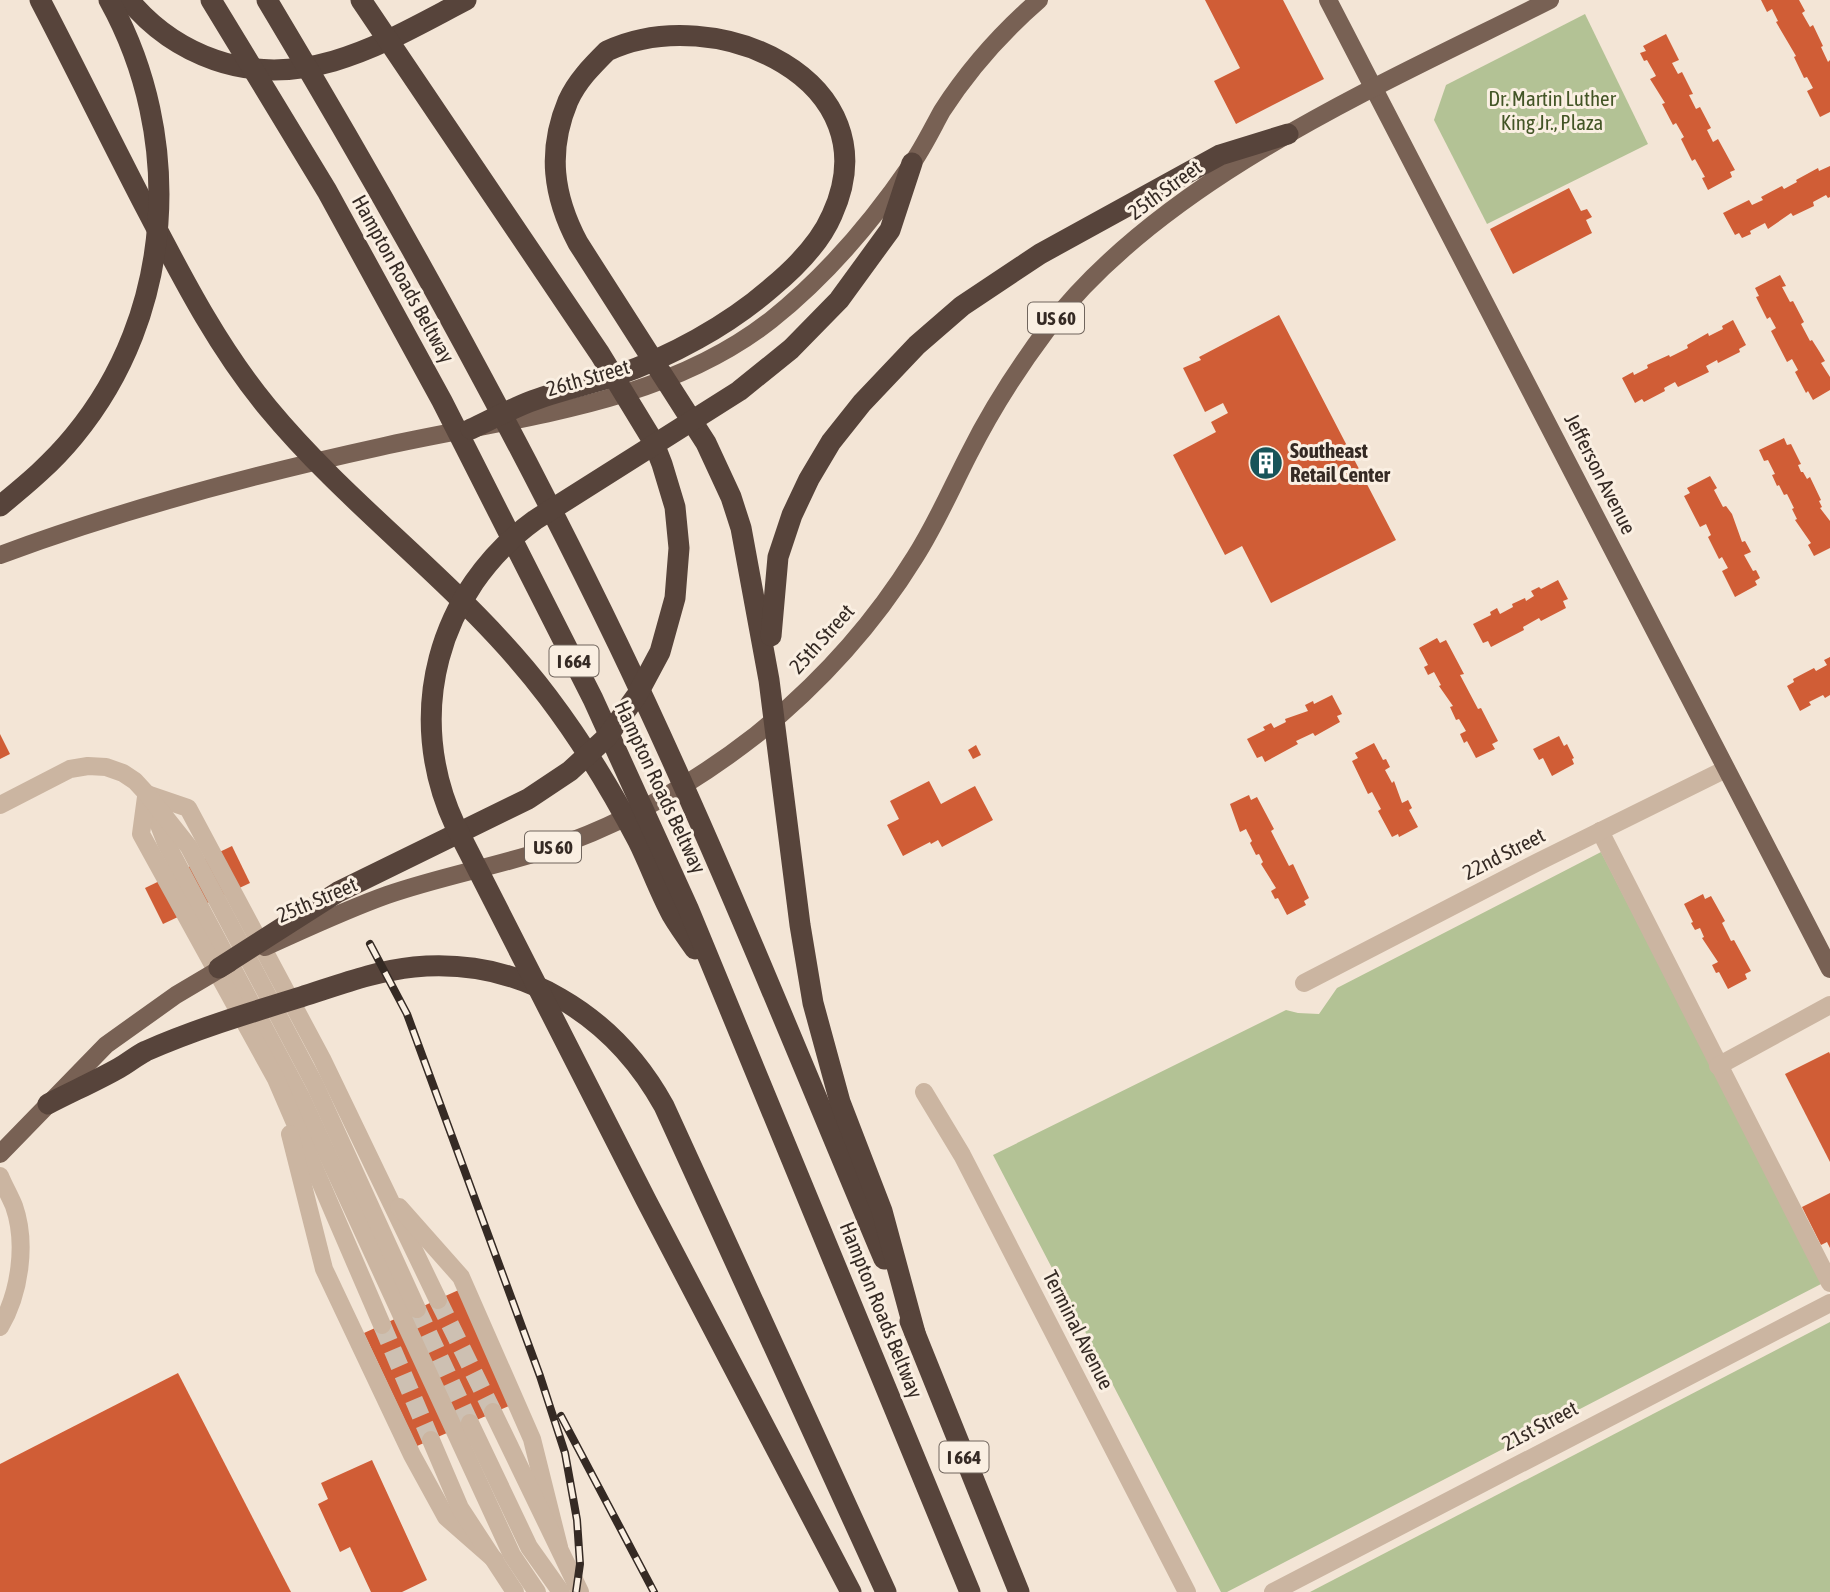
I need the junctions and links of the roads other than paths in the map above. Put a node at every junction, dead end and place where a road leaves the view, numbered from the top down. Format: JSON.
{"nodes":[{"id":1,"x":40,"y":0,"type":"edge"},
{"id":2,"x":109,"y":0,"type":"edge"},
{"id":3,"x":129,"y":0,"type":"edge"},
{"id":4,"x":211,"y":0,"type":"edge"},
{"id":5,"x":267,"y":0,"type":"edge"},
{"id":6,"x":361,"y":0,"type":"edge"},
{"id":7,"x":466,"y":0,"type":"edge"},
{"id":8,"x":1039,"y":0,"type":"edge"},
{"id":9,"x":1328,"y":0,"type":"edge"},
{"id":10,"x":1550,"y":0,"type":"edge"},
{"id":11,"x":673,"y":17,"type":"dead end"},
{"id":12,"x":781,"y":41,"type":"dead end"},
{"id":13,"x":1373,"y":89,"type":"junction"},
{"id":14,"x":1288,"y":134,"type":"junction"},
{"id":15,"x":912,"y":163,"type":"junction"},
{"id":16,"x":471,"y":429,"type":"junction"},
{"id":17,"x":0,"y":506,"type":"edge"},
{"id":18,"x":0,"y":555,"type":"edge"},
{"id":19,"x":769,"y":680,"type":"junction"},
{"id":20,"x":1726,"y":769,"type":"junction"},
{"id":21,"x":147,"y":794,"type":"junction"},
{"id":22,"x":0,"y":805,"type":"edge"},
{"id":23,"x":1600,"y":831,"type":"junction"},
{"id":24,"x":219,"y":968,"type":"junction"},
{"id":25,"x":1830,"y":969,"type":"edge"},
{"id":26,"x":1304,"y":983,"type":"dead end"},
{"id":27,"x":725,"y":995,"type":"junction"},
{"id":28,"x":1830,"y":1004,"type":"edge"},
{"id":29,"x":1718,"y":1066,"type":"junction"},
{"id":30,"x":276,"y":1080,"type":"junction"},
{"id":31,"x":924,"y":1092,"type":"dead end"},
{"id":32,"x":48,"y":1104,"type":"junction"},
{"id":33,"x":0,"y":1154,"type":"edge"},
{"id":34,"x":0,"y":1176,"type":"edge"},
{"id":35,"x":384,"y":1189,"type":"junction"},
{"id":36,"x":1830,"y":1283,"type":"edge"},
{"id":37,"x":438,"y":1300,"type":"tunnel mouth"},
{"id":38,"x":1830,"y":1303,"type":"edge"},
{"id":39,"x":417,"y":1309,"type":"tunnel mouth"},
{"id":40,"x":382,"y":1325,"type":"tunnel mouth"},
{"id":41,"x":0,"y":1327,"type":"edge"},
{"id":42,"x":915,"y":1334,"type":"junction"},
{"id":43,"x":493,"y":1412,"type":"tunnel mouth"},
{"id":44,"x":470,"y":1423,"type":"tunnel mouth"},
{"id":45,"x":431,"y":1440,"type":"tunnel mouth"},
{"id":46,"x":559,"y":1547,"type":"junction"},
{"id":47,"x":495,"y":1560,"type":"junction"},
{"id":48,"x":1017,"y":1587,"type":"edge"},
{"id":49,"x":515,"y":1592,"type":"edge"},
{"id":50,"x":537,"y":1592,"type":"edge"},
{"id":51,"x":561,"y":1592,"type":"edge"},
{"id":52,"x":580,"y":1592,"type":"edge"},
{"id":53,"x":850,"y":1592,"type":"edge"},
{"id":54,"x":886,"y":1592,"type":"edge"},
{"id":55,"x":970,"y":1592,"type":"edge"},
{"id":56,"x":1187,"y":1592,"type":"edge"},
{"id":57,"x":1273,"y":1592,"type":"edge"}],
"edges":[{"from":1,"to":27,"type":"highway"},
{"from":2,"to":17,"type":"highway"},
{"from":3,"to":7,"type":"highway"},
{"from":4,"to":27,"type":"highway","name":"Hampton Roads Beltway","number":"I 664"},
{"from":5,"to":42,"type":"highway","name":"Hampton Roads Beltway","number":"I 664"},
{"from":6,"to":24,"type":"highway"},
{"from":8,"to":15,"type":"main road","name":"26th Street"},
{"from":9,"to":13,"type":"main road","name":"Jefferson Avenue"},
{"from":10,"to":13,"type":"main road","name":"25th Street","number":"US 60"},
{"from":11,"to":19,"type":"highway"},
{"from":12,"to":16,"type":"highway"},
{"from":13,"to":14,"type":"main road","name":"25th Street","number":"US 60"},
{"from":13,"to":20,"type":"main road","name":"Jefferson Avenue"},
{"from":14,"to":19,"type":"highway"},
{"from":14,"to":24,"type":"main road","name":"25th Street","number":"US 60"},
{"from":15,"to":16,"type":"main road","name":"26th Street"},
{"from":15,"to":53,"type":"highway"},
{"from":16,"to":18,"type":"main road","name":"26th Street"},
{"from":19,"to":42,"type":"highway"},
{"from":20,"to":23,"type":"street","name":"22nd Street"},
{"from":20,"to":25,"type":"main road","name":"Jefferson Avenue"},
{"from":21,"to":22,"type":"street"},
{"from":21,"to":30,"type":"street"},
{"from":21,"to":35,"type":"street"},
{"from":21,"to":39,"type":"street"},
{"from":21,"to":50,"type":"street"},
{"from":23,"to":26,"type":"street","name":"22nd Street"},
{"from":23,"to":29,"type":"street"},
{"from":24,"to":32,"type":"main road","name":"25th Street","number":"US 60"},
{"from":27,"to":55,"type":"highway","name":"Hampton Roads Beltway","number":"I 664"},
{"from":28,"to":29,"type":"street"},
{"from":29,"to":36,"type":"street"},
{"from":30,"to":40,"type":"street"},
{"from":30,"to":47,"type":"street"},
{"from":31,"to":56,"type":"street","name":"Terminal Avenue"},
{"from":32,"to":33,"type":"main road","name":"25th Street","number":"US 60"},
{"from":32,"to":54,"type":"highway"},
{"from":34,"to":41,"type":"street"},
{"from":35,"to":37,"type":"street"},
{"from":35,"to":46,"type":"street"},
{"from":38,"to":57,"type":"street","name":"21st Street"},
{"from":42,"to":48,"type":"highway","name":"Hampton Roads Beltway","number":"I 664"},
{"from":43,"to":46,"type":"street"},
{"from":44,"to":51,"type":"street"},
{"from":45,"to":47,"type":"street"},
{"from":46,"to":52,"type":"street"},
{"from":47,"to":49,"type":"street"}]}
